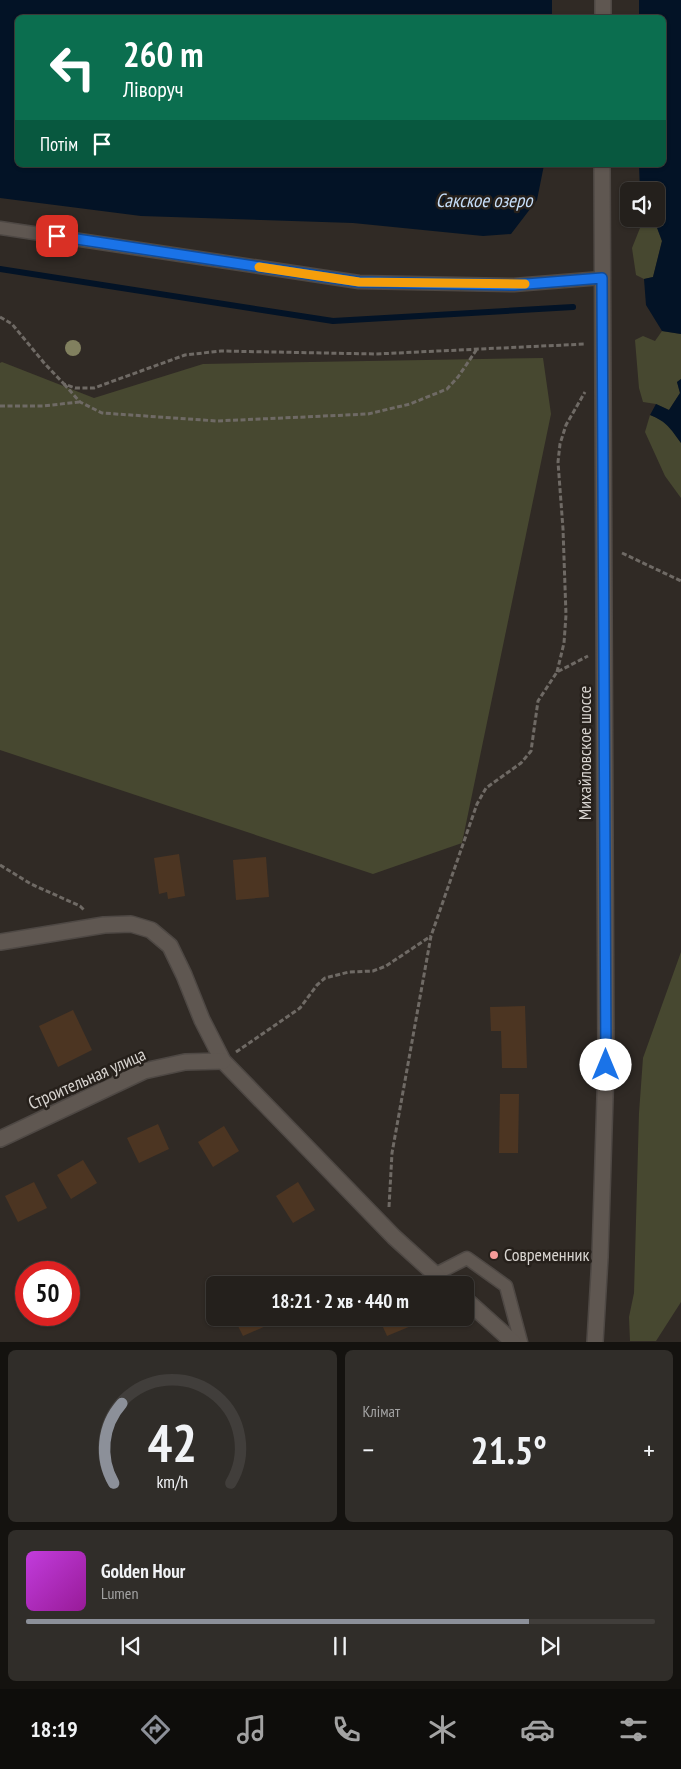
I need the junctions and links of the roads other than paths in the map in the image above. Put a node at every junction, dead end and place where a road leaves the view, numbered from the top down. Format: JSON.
{"nodes":[{"id":1,"x":603,"y":0,"type":"edge"},
{"id":2,"x":603,"y":15,"type":"edge"},
{"id":3,"x":602,"y":167,"type":"edge"},
{"id":4,"x":0,"y":228,"type":"edge"},
{"id":5,"x":602,"y":278,"type":"junction"},
{"id":6,"x":0,"y":942,"type":"edge"},
{"id":7,"x":223,"y":1061,"type":"junction"},
{"id":8,"x":0,"y":1139,"type":"edge"},
{"id":9,"x":434,"y":1275,"type":"joint"},
{"id":10,"x":474,"y":1307,"type":"edge"},
{"id":11,"x":513,"y":1342,"type":"edge"},
{"id":12,"x":521,"y":1342,"type":"edge"},
{"id":13,"x":595,"y":1342,"type":"edge"}],
"edges":[{"from":1,"to":2,"type":"main road"},
{"from":3,"to":5,"type":"main road","name":"Михайловское шоссе"},
{"from":4,"to":5,"type":"lane"},
{"from":5,"to":13,"type":"main road","name":"Михайловское шоссе"},
{"from":6,"to":7,"type":"main road"},
{"from":7,"to":8,"type":"main road","name":"Строительная улица"},
{"from":7,"to":9,"type":"main road"},
{"from":9,"to":12,"type":"lane"},
{"from":10,"to":11,"type":"main road"}]}
